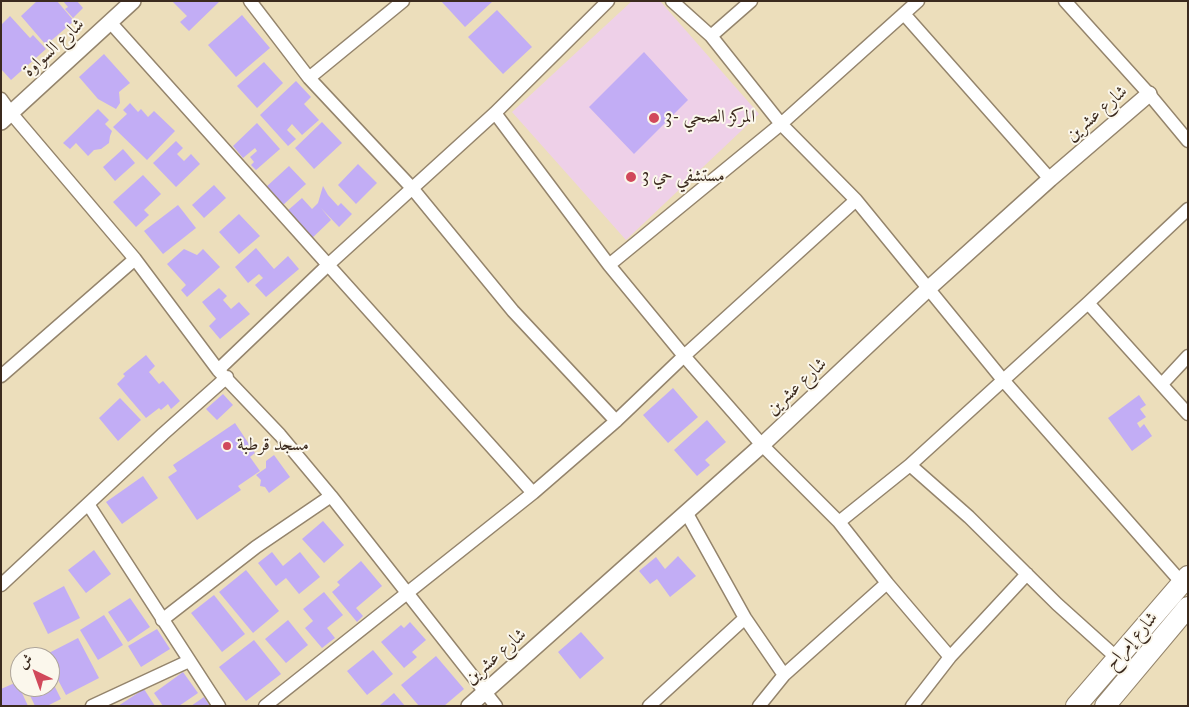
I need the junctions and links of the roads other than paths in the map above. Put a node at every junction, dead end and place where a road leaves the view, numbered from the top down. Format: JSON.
{"nodes":[{"id":1,"x":133,"y":1,"type":"edge"},
{"id":2,"x":250,"y":1,"type":"edge"},
{"id":3,"x":403,"y":1,"type":"edge"},
{"id":4,"x":608,"y":1,"type":"edge"},
{"id":5,"x":672,"y":1,"type":"edge"},
{"id":6,"x":751,"y":1,"type":"edge"},
{"id":7,"x":918,"y":1,"type":"edge"},
{"id":8,"x":1065,"y":1,"type":"edge"},
{"id":9,"x":904,"y":14,"type":"junction"},
{"id":10,"x":110,"y":22,"type":"junction"},
{"id":11,"x":711,"y":36,"type":"junction"},
{"id":12,"x":309,"y":78,"type":"junction"},
{"id":13,"x":1149,"y":94,"type":"junction"},
{"id":14,"x":1,"y":99,"type":"edge"},
{"id":15,"x":495,"y":113,"type":"junction"},
{"id":16,"x":6,"y":118,"type":"edge"},
{"id":17,"x":781,"y":124,"type":"junction"},
{"id":18,"x":1188,"y":141,"type":"edge"},
{"id":19,"x":1050,"y":179,"type":"junction"},
{"id":20,"x":412,"y":188,"type":"junction"},
{"id":21,"x":856,"y":200,"type":"junction"},
{"id":22,"x":1188,"y":208,"type":"edge"},
{"id":23,"x":135,"y":259,"type":"junction"},
{"id":24,"x":329,"y":264,"type":"junction"},
{"id":25,"x":609,"y":265,"type":"junction"},
{"id":26,"x":929,"y":288,"type":"junction"},
{"id":27,"x":1088,"y":303,"type":"junction"},
{"id":28,"x":684,"y":356,"type":"junction"},
{"id":29,"x":1188,"y":356,"type":"edge"},
{"id":30,"x":223,"y":373,"type":"junction"},
{"id":31,"x":1,"y":376,"type":"edge"},
{"id":32,"x":1003,"y":380,"type":"junction"},
{"id":33,"x":1162,"y":384,"type":"junction"},
{"id":34,"x":1188,"y":414,"type":"edge"},
{"id":35,"x":616,"y":421,"type":"junction"},
{"id":36,"x":762,"y":445,"type":"junction"},
{"id":37,"x":910,"y":465,"type":"junction"},
{"id":38,"x":533,"y":492,"type":"junction"},
{"id":39,"x":331,"y":496,"type":"junction"},
{"id":40,"x":88,"y":504,"type":"junction"},
{"id":41,"x":686,"y":512,"type":"junction"},
{"id":42,"x":839,"y":522,"type":"junction"},
{"id":43,"x":1027,"y":574,"type":"junction"},
{"id":44,"x":1185,"y":580,"type":"edge"},
{"id":45,"x":886,"y":583,"type":"junction"},
{"id":46,"x":1,"y":585,"type":"edge"},
{"id":47,"x":407,"y":594,"type":"junction"},
{"id":48,"x":1188,"y":607,"type":"edge"},
{"id":49,"x":745,"y":618,"type":"junction"},
{"id":50,"x":162,"y":620,"type":"junction"},
{"id":51,"x":950,"y":657,"type":"junction"},
{"id":52,"x":1117,"y":658,"type":"junction"},
{"id":53,"x":189,"y":661,"type":"junction"},
{"id":54,"x":784,"y":676,"type":"junction"},
{"id":55,"x":486,"y":692,"type":"junction"},
{"id":56,"x":652,"y":705,"type":"edge"},
{"id":57,"x":92,"y":706,"type":"edge"},
{"id":58,"x":219,"y":706,"type":"edge"},
{"id":59,"x":265,"y":706,"type":"edge"},
{"id":60,"x":470,"y":706,"type":"edge"},
{"id":61,"x":496,"y":706,"type":"edge"},
{"id":62,"x":759,"y":706,"type":"edge"},
{"id":63,"x":912,"y":706,"type":"edge"},
{"id":64,"x":1076,"y":706,"type":"edge"},
{"id":65,"x":1105,"y":706,"type":"edge"}],
"edges":[{"from":1,"to":10,"type":"street","name":"شارع السواوة"},
{"from":2,"to":12,"type":"street"},
{"from":3,"to":12,"type":"street"},
{"from":4,"to":15,"type":"street"},
{"from":5,"to":11,"type":"street"},
{"from":6,"to":11,"type":"street"},
{"from":7,"to":9,"type":"street"},
{"from":8,"to":13,"type":"street"},
{"from":9,"to":17,"type":"street"},
{"from":9,"to":19,"type":"street"},
{"from":10,"to":16,"type":"street","name":"شارع السواوة"},
{"from":10,"to":24,"type":"street"},
{"from":11,"to":17,"type":"street"},
{"from":12,"to":20,"type":"street"},
{"from":13,"to":18,"type":"street"},
{"from":13,"to":19,"type":"street","name":"شارع عشرين"},
{"from":14,"to":16,"type":"street"},
{"from":15,"to":20,"type":"street"},
{"from":15,"to":25,"type":"street"},
{"from":16,"to":23,"type":"street"},
{"from":17,"to":21,"type":"street"},
{"from":17,"to":25,"type":"street"},
{"from":19,"to":26,"type":"street","name":"شارع عشرين"},
{"from":20,"to":24,"type":"street"},
{"from":20,"to":35,"type":"street"},
{"from":21,"to":26,"type":"street"},
{"from":21,"to":28,"type":"street"},
{"from":22,"to":27,"type":"street"},
{"from":23,"to":30,"type":"street"},
{"from":23,"to":31,"type":"street"},
{"from":24,"to":30,"type":"street"},
{"from":24,"to":38,"type":"street"},
{"from":25,"to":28,"type":"street"},
{"from":26,"to":32,"type":"street"},
{"from":26,"to":36,"type":"street","name":"شارع عشرين"},
{"from":27,"to":32,"type":"street"},
{"from":27,"to":33,"type":"street"},
{"from":28,"to":35,"type":"street"},
{"from":28,"to":36,"type":"street"},
{"from":29,"to":33,"type":"street"},
{"from":30,"to":39,"type":"street"},
{"from":30,"to":40,"type":"street"},
{"from":32,"to":37,"type":"street"},
{"from":32,"to":44,"type":"street"},
{"from":33,"to":34,"type":"street"},
{"from":35,"to":38,"type":"street"},
{"from":36,"to":41,"type":"street","name":"شارع عشرين"},
{"from":36,"to":42,"type":"street"},
{"from":37,"to":42,"type":"street"},
{"from":37,"to":43,"type":"street"},
{"from":38,"to":47,"type":"street"},
{"from":39,"to":47,"type":"street"},
{"from":39,"to":50,"type":"street"},
{"from":40,"to":46,"type":"street"},
{"from":40,"to":50,"type":"street"},
{"from":41,"to":49,"type":"street"},
{"from":41,"to":55,"type":"street","name":"شارع عشرين"},
{"from":42,"to":45,"type":"street"},
{"from":43,"to":51,"type":"street"},
{"from":43,"to":52,"type":"street"},
{"from":44,"to":52,"type":"main road","name":"شارع إمراح"},
{"from":45,"to":51,"type":"street"},
{"from":45,"to":54,"type":"street"},
{"from":47,"to":55,"type":"street"},
{"from":47,"to":59,"type":"street"},
{"from":48,"to":65,"type":"main road","name":"شارع إمراح"},
{"from":49,"to":54,"type":"street"},
{"from":49,"to":56,"type":"street"},
{"from":50,"to":53,"type":"street"},
{"from":51,"to":63,"type":"street"},
{"from":52,"to":64,"type":"main road","name":"شارع إمراح"},
{"from":53,"to":57,"type":"street"},
{"from":53,"to":58,"type":"street"},
{"from":54,"to":62,"type":"street"},
{"from":55,"to":60,"type":"street","name":"شارع عشرين"},
{"from":55,"to":61,"type":"street"}]}
